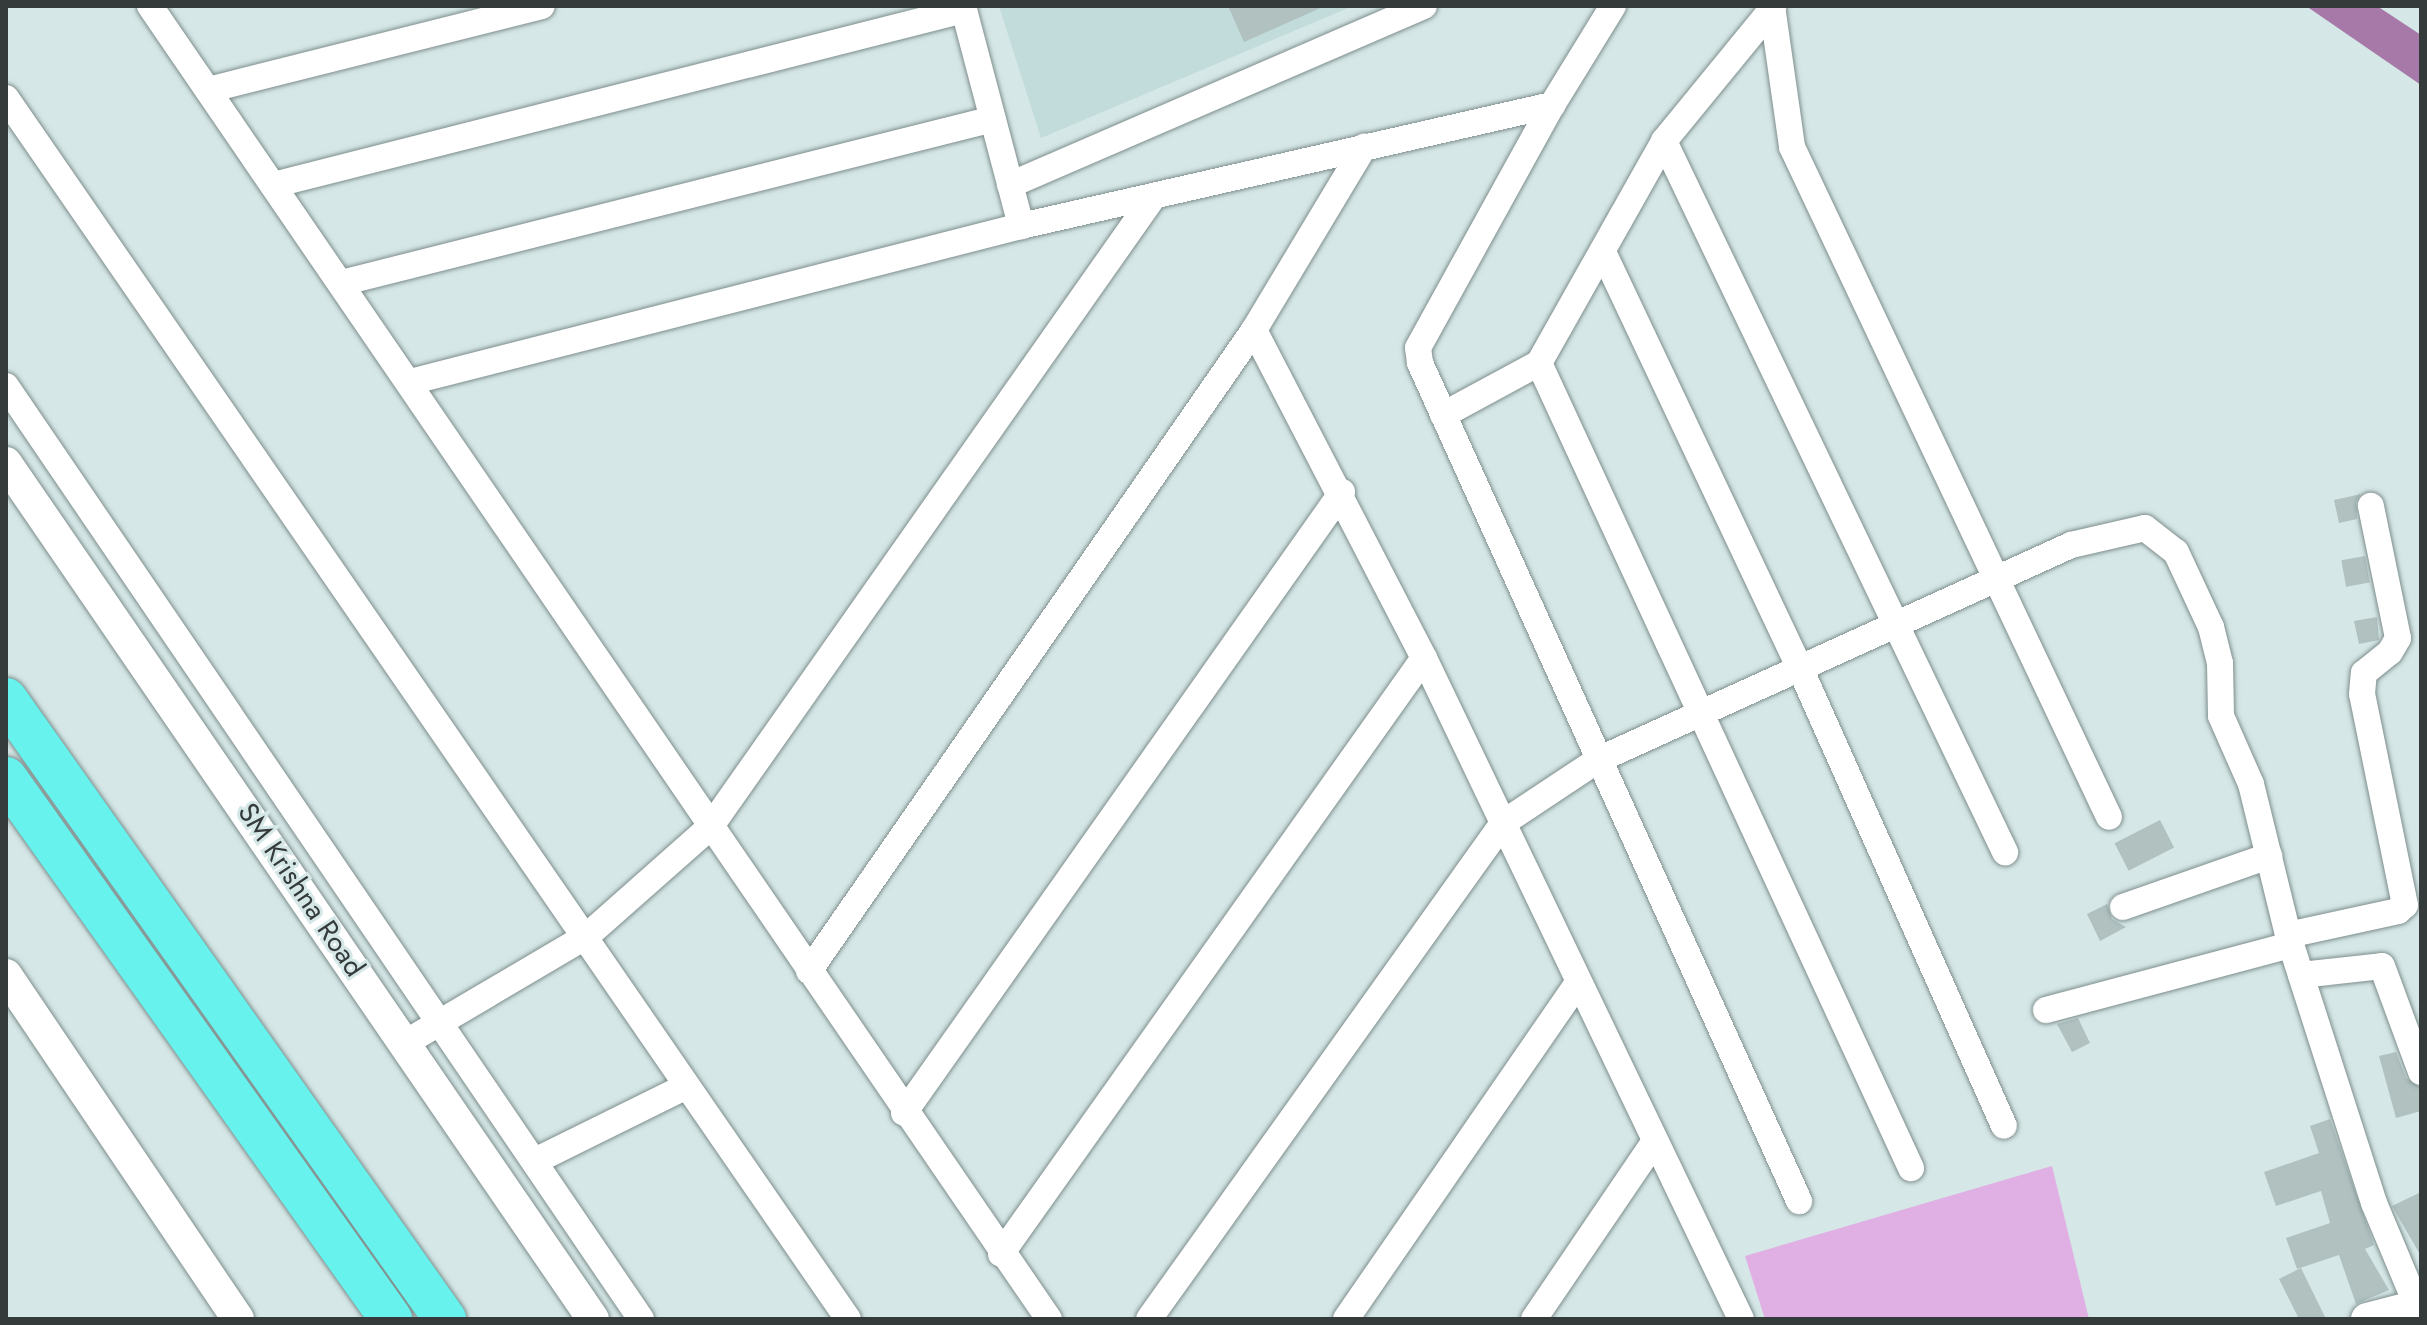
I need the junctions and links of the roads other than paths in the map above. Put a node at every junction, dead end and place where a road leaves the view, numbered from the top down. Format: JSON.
{"nodes":[{"id":1,"x":150,"y":6,"type":"edge"},
{"id":2,"x":542,"y":6,"type":"edge"},
{"id":3,"x":1424,"y":6,"type":"edge"},
{"id":4,"x":1613,"y":6,"type":"edge"},
{"id":5,"x":1773,"y":7,"type":"edge"},
{"id":6,"x":963,"y":8,"type":"edge"},
{"id":7,"x":208,"y":90,"type":"junction"},
{"id":8,"x":6,"y":98,"type":"edge"},
{"id":9,"x":1552,"y":105,"type":"junction"},
{"id":10,"x":993,"y":119,"type":"junction"},
{"id":11,"x":1664,"y":141,"type":"junction"},
{"id":12,"x":1364,"y":147,"type":"junction"},
{"id":13,"x":273,"y":185,"type":"junction"},
{"id":14,"x":1010,"y":185,"type":"junction"},
{"id":15,"x":1154,"y":196,"type":"junction"},
{"id":16,"x":1021,"y":226,"type":"junction"},
{"id":17,"x":1604,"y":254,"type":"junction"},
{"id":18,"x":341,"y":283,"type":"junction"},
{"id":19,"x":1254,"y":330,"type":"junction"},
{"id":20,"x":1539,"y":363,"type":"junction"},
{"id":21,"x":410,"y":382,"type":"junction"},
{"id":22,"x":6,"y":386,"type":"edge"},
{"id":23,"x":1443,"y":415,"type":"junction"},
{"id":24,"x":6,"y":463,"type":"edge"},
{"id":25,"x":1342,"y":492,"type":"junction"},
{"id":26,"x":2371,"y":506,"type":"dead end"},
{"id":27,"x":1999,"y":579,"type":"junction"},
{"id":28,"x":1899,"y":623,"type":"junction"},
{"id":29,"x":1424,"y":658,"type":"junction"},
{"id":30,"x":1800,"y":668,"type":"junction"},
{"id":31,"x":6,"y":699,"type":"edge"},
{"id":32,"x":1698,"y":715,"type":"junction"},
{"id":33,"x":1598,"y":760,"type":"junction"},
{"id":34,"x":6,"y":778,"type":"edge"},
{"id":35,"x":2109,"y":817,"type":"dead end"},
{"id":36,"x":1503,"y":823,"type":"junction"},
{"id":37,"x":711,"y":826,"type":"junction"},
{"id":38,"x":2005,"y":852,"type":"dead end"},
{"id":39,"x":2269,"y":856,"type":"junction"},
{"id":40,"x":2123,"y":907,"type":"dead end"},
{"id":41,"x":588,"y":935,"type":"junction"},
{"id":42,"x":2290,"y":940,"type":"junction"},
{"id":43,"x":809,"y":971,"type":"junction"},
{"id":44,"x":6,"y":975,"type":"edge"},
{"id":45,"x":2301,"y":975,"type":"junction"},
{"id":46,"x":1578,"y":983,"type":"junction"},
{"id":47,"x":2046,"y":1010,"type":"dead end"},
{"id":48,"x":2412,"y":1016,"type":"edge"},
{"id":49,"x":441,"y":1022,"type":"junction"},
{"id":50,"x":405,"y":1043,"type":"junction"},
{"id":51,"x":2421,"y":1072,"type":"edge"},
{"id":52,"x":685,"y":1087,"type":"junction"},
{"id":53,"x":904,"y":1113,"type":"junction"},
{"id":54,"x":2004,"y":1126,"type":"dead end"},
{"id":55,"x":1655,"y":1141,"type":"junction"},
{"id":56,"x":537,"y":1160,"type":"junction"},
{"id":57,"x":1911,"y":1168,"type":"dead end"},
{"id":58,"x":1799,"y":1201,"type":"dead end"},
{"id":59,"x":1001,"y":1254,"type":"junction"},
{"id":60,"x":2397,"y":1312,"type":"edge"},
{"id":61,"x":1734,"y":1315,"type":"edge"},
{"id":62,"x":238,"y":1319,"type":"edge"},
{"id":63,"x":391,"y":1319,"type":"edge"},
{"id":64,"x":445,"y":1319,"type":"edge"},
{"id":65,"x":593,"y":1319,"type":"edge"},
{"id":66,"x":641,"y":1319,"type":"edge"},
{"id":67,"x":848,"y":1319,"type":"edge"},
{"id":68,"x":1049,"y":1319,"type":"edge"},
{"id":69,"x":1149,"y":1319,"type":"edge"},
{"id":70,"x":1346,"y":1319,"type":"edge"},
{"id":71,"x":1534,"y":1319,"type":"edge"}],
"edges":[{"from":1,"to":7,"type":"street"},
{"from":2,"to":7,"type":"street"},
{"from":3,"to":14,"type":"street"},
{"from":4,"to":9,"type":"street"},
{"from":5,"to":11,"type":"street"},
{"from":5,"to":27,"type":"street"},
{"from":6,"to":10,"type":"street"},
{"from":6,"to":13,"type":"street"},
{"from":7,"to":13,"type":"street"},
{"from":8,"to":41,"type":"street"},
{"from":9,"to":12,"type":"street"},
{"from":9,"to":23,"type":"street"},
{"from":10,"to":14,"type":"street"},
{"from":10,"to":18,"type":"street"},
{"from":11,"to":17,"type":"street"},
{"from":11,"to":28,"type":"street"},
{"from":12,"to":15,"type":"street"},
{"from":12,"to":19,"type":"street"},
{"from":13,"to":18,"type":"street"},
{"from":14,"to":16,"type":"street"},
{"from":15,"to":16,"type":"street"},
{"from":15,"to":37,"type":"street"},
{"from":16,"to":21,"type":"street"},
{"from":17,"to":20,"type":"street"},
{"from":17,"to":30,"type":"street"},
{"from":18,"to":21,"type":"street"},
{"from":19,"to":25,"type":"street"},
{"from":19,"to":43,"type":"street"},
{"from":20,"to":23,"type":"street"},
{"from":20,"to":32,"type":"street"},
{"from":21,"to":37,"type":"street"},
{"from":22,"to":49,"type":"street"},
{"from":23,"to":33,"type":"street"},
{"from":24,"to":50,"type":"street","name":"SM Krishna Road"},
{"from":25,"to":29,"type":"street"},
{"from":25,"to":53,"type":"street"},
{"from":26,"to":42,"type":"street"},
{"from":27,"to":28,"type":"street"},
{"from":27,"to":35,"type":"street"},
{"from":27,"to":39,"type":"street"},
{"from":28,"to":30,"type":"street"},
{"from":28,"to":38,"type":"street"},
{"from":29,"to":36,"type":"street"},
{"from":29,"to":59,"type":"street"},
{"from":30,"to":32,"type":"street"},
{"from":30,"to":54,"type":"street"},
{"from":31,"to":64,"type":"highway"},
{"from":32,"to":33,"type":"street"},
{"from":32,"to":57,"type":"street"},
{"from":33,"to":36,"type":"street"},
{"from":33,"to":58,"type":"street"},
{"from":34,"to":63,"type":"highway"},
{"from":36,"to":46,"type":"street"},
{"from":36,"to":69,"type":"street"},
{"from":37,"to":41,"type":"street"},
{"from":37,"to":43,"type":"street"},
{"from":39,"to":40,"type":"street"},
{"from":39,"to":42,"type":"street"},
{"from":41,"to":49,"type":"street"},
{"from":41,"to":52,"type":"street"},
{"from":42,"to":45,"type":"street"},
{"from":42,"to":47,"type":"street"},
{"from":43,"to":53,"type":"street"},
{"from":44,"to":62,"type":"street"},
{"from":45,"to":48,"type":"street"},
{"from":45,"to":60,"type":"street"},
{"from":46,"to":55,"type":"street"},
{"from":46,"to":70,"type":"street"},
{"from":48,"to":51,"type":"street"},
{"from":49,"to":50,"type":"street"},
{"from":49,"to":56,"type":"street"},
{"from":50,"to":65,"type":"street","name":"SM Krishna Road"},
{"from":52,"to":56,"type":"street"},
{"from":52,"to":67,"type":"street"},
{"from":53,"to":59,"type":"street"},
{"from":55,"to":61,"type":"street"},
{"from":55,"to":71,"type":"street"},
{"from":56,"to":66,"type":"street"},
{"from":59,"to":68,"type":"street"}]}
